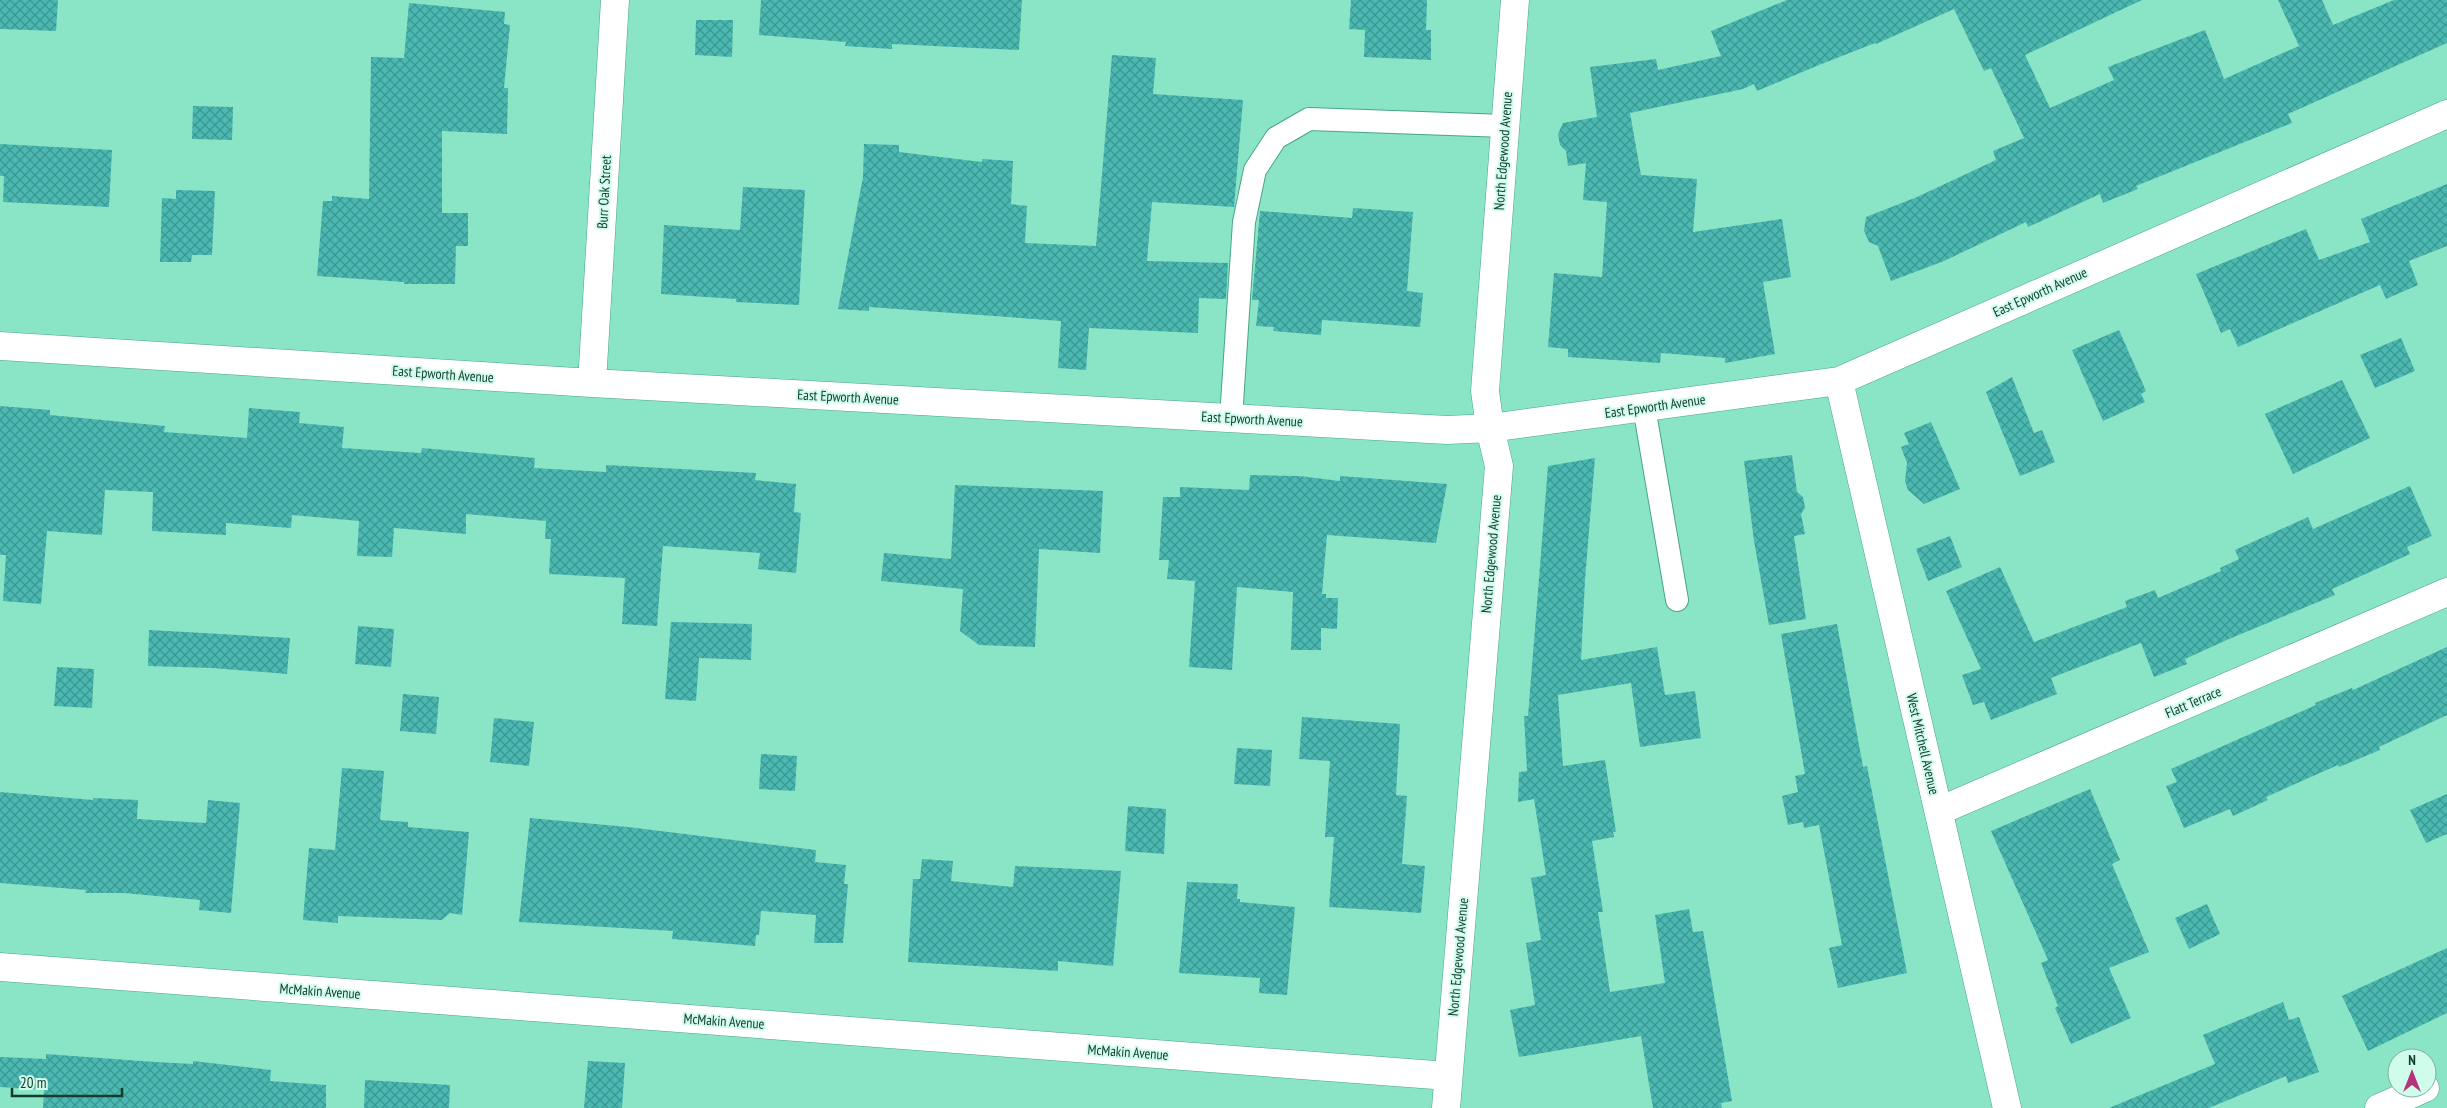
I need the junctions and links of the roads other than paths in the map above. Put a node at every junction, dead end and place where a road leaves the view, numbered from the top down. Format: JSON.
{"nodes":[{"id":1,"x":615,"y":0,"type":"edge"},
{"id":2,"x":1515,"y":0,"type":"edge"},
{"id":3,"x":2447,"y":114,"type":"edge"},
{"id":4,"x":1505,"y":126,"type":"junction"},
{"id":5,"x":0,"y":346,"type":"edge"},
{"id":6,"x":1839,"y":381,"type":"junction"},
{"id":7,"x":592,"y":383,"type":"junction"},
{"id":8,"x":1644,"y":407,"type":"junction"},
{"id":9,"x":1231,"y":418,"type":"junction"},
{"id":10,"x":1490,"y":428,"type":"junction"},
{"id":11,"x":2447,"y":592,"type":"edge"},
{"id":12,"x":1677,"y":600,"type":"dead end"},
{"id":13,"x":1939,"y":811,"type":"junction"},
{"id":14,"x":0,"y":967,"type":"edge"},
{"id":15,"x":1448,"y":1076,"type":"junction"},
{"id":16,"x":2402,"y":1098,"type":"edge"},
{"id":17,"x":1446,"y":1108,"type":"edge"},
{"id":18,"x":2007,"y":1108,"type":"edge"},
{"id":19,"x":2379,"y":1108,"type":"edge"}],
"edges":[{"from":1,"to":7,"type":"street","name":"Burr Oak Street"},
{"from":2,"to":4,"type":"street","name":"North Edgewood Avenue"},
{"from":3,"to":6,"type":"street","name":"East Epworth Avenue"},
{"from":4,"to":9,"type":"lane"},
{"from":4,"to":10,"type":"street","name":"North Edgewood Avenue"},
{"from":5,"to":7,"type":"street","name":"East Epworth Avenue"},
{"from":6,"to":8,"type":"street","name":"East Epworth Avenue"},
{"from":6,"to":13,"type":"street","name":"West Mitchell Avenue"},
{"from":7,"to":9,"type":"street","name":"East Epworth Avenue"},
{"from":8,"to":10,"type":"street","name":"East Epworth Avenue"},
{"from":8,"to":12,"type":"lane"},
{"from":9,"to":10,"type":"street","name":"East Epworth Avenue"},
{"from":10,"to":15,"type":"street","name":"North Edgewood Avenue"},
{"from":11,"to":13,"type":"street","name":"Flatt Terrace"},
{"from":13,"to":18,"type":"street","name":"West Mitchell Avenue"},
{"from":14,"to":15,"type":"street","name":"McMakin Avenue"},
{"from":15,"to":17,"type":"street","name":"North Edgewood Avenue"},
{"from":16,"to":19,"type":"street"}]}
